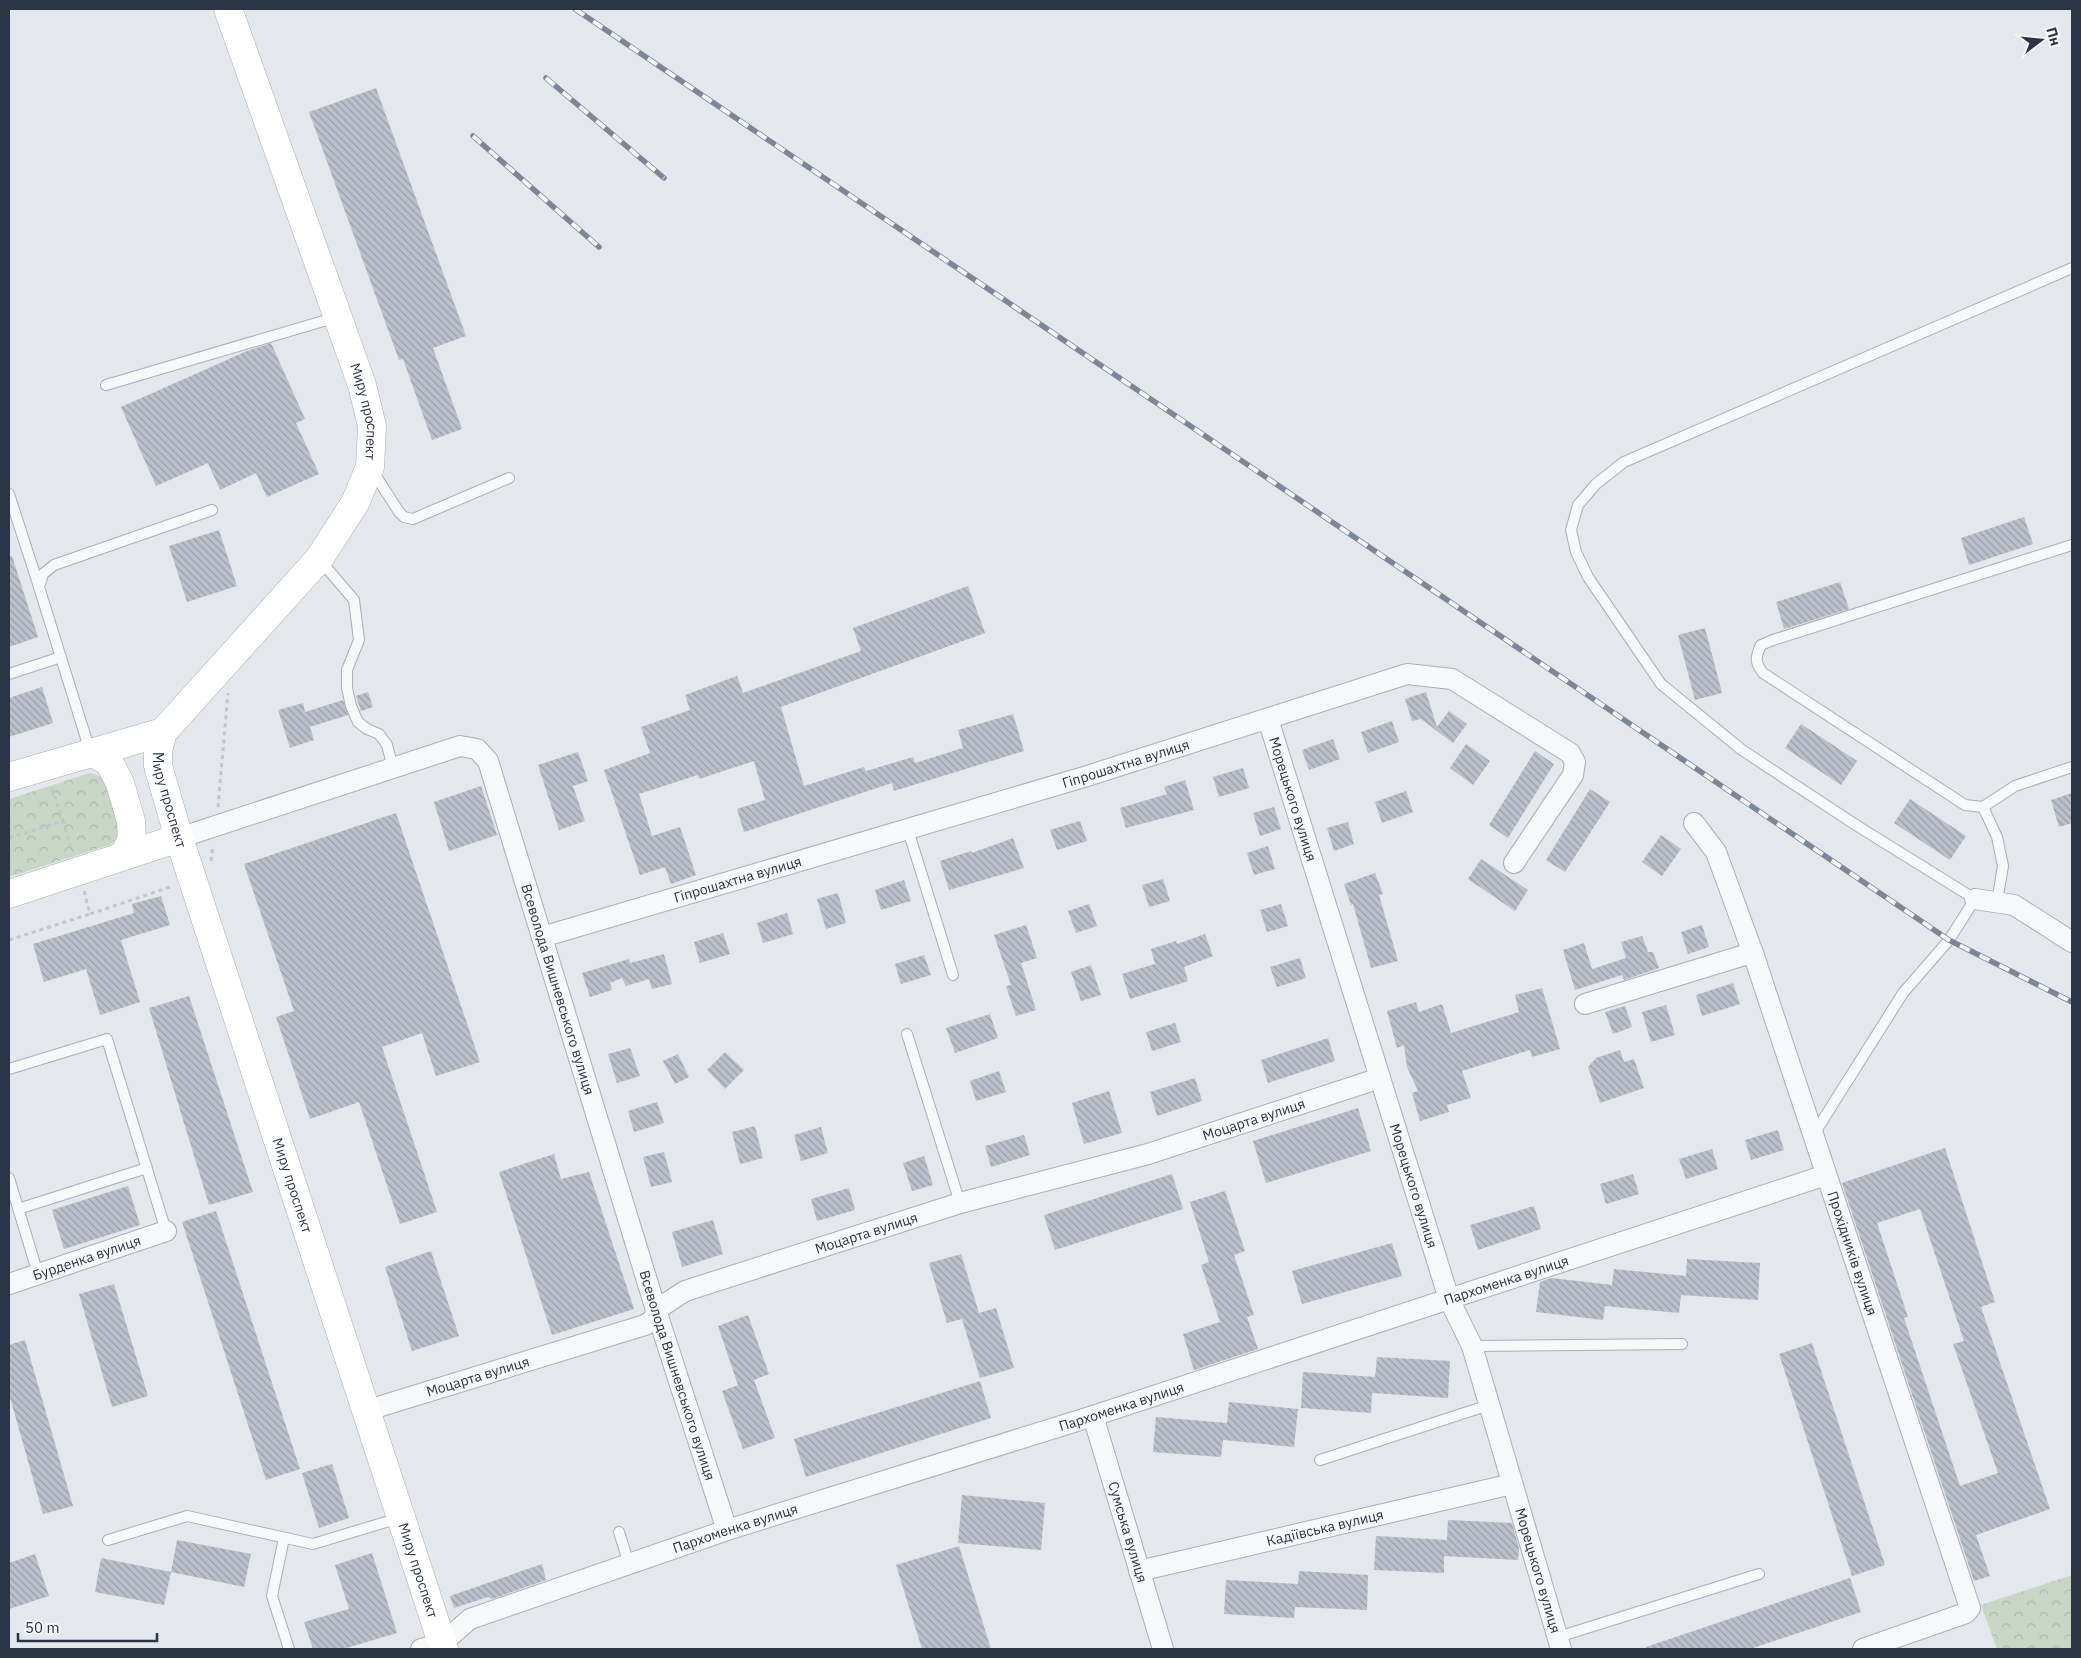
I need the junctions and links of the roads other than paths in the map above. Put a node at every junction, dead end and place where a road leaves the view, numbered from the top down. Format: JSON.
{"nodes":[{"id":1,"x":228,"y":9,"type":"edge"},
{"id":2,"x":2072,"y":268,"type":"edge"},
{"id":3,"x":338,"y":317,"type":"junction"},
{"id":4,"x":106,"y":385,"type":"dead end"},
{"id":5,"x":370,"y":467,"type":"junction"},
{"id":6,"x":510,"y":478,"type":"dead end"},
{"id":7,"x":9,"y":494,"type":"edge"},
{"id":8,"x":212,"y":510,"type":"dead end"},
{"id":9,"x":2072,"y":545,"type":"edge"},
{"id":10,"x":319,"y":559,"type":"junction"},
{"id":11,"x":39,"y":586,"type":"junction"},
{"id":12,"x":61,"y":657,"type":"junction"},
{"id":13,"x":9,"y":674,"type":"edge"},
{"id":14,"x":1268,"y":719,"type":"junction"},
{"id":15,"x":163,"y":732,"type":"junction"},
{"id":16,"x":91,"y":752,"type":"junction"},
{"id":17,"x":2072,"y":767,"type":"edge"},
{"id":18,"x":393,"y":768,"type":"junction"},
{"id":19,"x":9,"y":778,"type":"edge"},
{"id":20,"x":1983,"y":807,"type":"junction"},
{"id":21,"x":1694,"y":824,"type":"dead end"},
{"id":22,"x":908,"y":830,"type":"junction"},
{"id":23,"x":179,"y":838,"type":"junction"},
{"id":24,"x":123,"y":856,"type":"junction"},
{"id":25,"x":1514,"y":864,"type":"dead end"},
{"id":26,"x":9,"y":894,"type":"edge"},
{"id":27,"x":1974,"y":899,"type":"junction"},
{"id":28,"x":1997,"y":902,"type":"junction"},
{"id":29,"x":542,"y":937,"type":"junction"},
{"id":30,"x":2072,"y":942,"type":"edge"},
{"id":31,"x":1754,"y":956,"type":"junction"},
{"id":32,"x":953,"y":975,"type":"dead end"},
{"id":33,"x":1585,"y":1004,"type":"dead end"},
{"id":34,"x":907,"y":1034,"type":"dead end"},
{"id":35,"x":9,"y":1069,"type":"edge"},
{"id":36,"x":1380,"y":1078,"type":"junction"},
{"id":37,"x":1813,"y":1135,"type":"junction"},
{"id":38,"x":147,"y":1168,"type":"junction"},
{"id":39,"x":1826,"y":1174,"type":"junction"},
{"id":40,"x":9,"y":1178,"type":"edge"},
{"id":41,"x":960,"y":1203,"type":"junction"},
{"id":42,"x":18,"y":1209,"type":"junction"},
{"id":43,"x":166,"y":1231,"type":"joint"},
{"id":44,"x":38,"y":1274,"type":"junction"},
{"id":45,"x":9,"y":1284,"type":"edge"},
{"id":46,"x":1449,"y":1299,"type":"junction"},
{"id":47,"x":656,"y":1310,"type":"junction"},
{"id":48,"x":1682,"y":1344,"type":"dead end"},
{"id":49,"x":1472,"y":1346,"type":"junction"},
{"id":50,"x":1489,"y":1405,"type":"junction"},
{"id":51,"x":365,"y":1411,"type":"junction"},
{"id":52,"x":1093,"y":1416,"type":"junction"},
{"id":53,"x":1320,"y":1460,"type":"dead end"},
{"id":54,"x":1512,"y":1484,"type":"junction"},
{"id":55,"x":400,"y":1517,"type":"junction"},
{"id":56,"x":727,"y":1530,"type":"junction"},
{"id":57,"x":620,"y":1532,"type":"dead end"},
{"id":58,"x":284,"y":1538,"type":"junction"},
{"id":59,"x":108,"y":1540,"type":"dead end"},
{"id":60,"x":630,"y":1564,"type":"junction"},
{"id":61,"x":1139,"y":1571,"type":"junction"},
{"id":62,"x":1759,"y":1574,"type":"dead end"},
{"id":63,"x":1560,"y":1643,"type":"edge"},
{"id":64,"x":436,"y":1647,"type":"edge"},
{"id":65,"x":289,"y":1649,"type":"edge"},
{"id":66,"x":1163,"y":1649,"type":"edge"},
{"id":67,"x":1863,"y":1649,"type":"edge"}],
"edges":[{"from":1,"to":3,"type":"main road","name":"Миру проспект"},
{"from":2,"to":27,"type":"lane"},
{"from":3,"to":4,"type":"lane"},
{"from":3,"to":5,"type":"main road","name":"Миру проспект"},
{"from":5,"to":6,"type":"lane"},
{"from":5,"to":10,"type":"main road","name":"Миру проспект"},
{"from":7,"to":11,"type":"lane"},
{"from":8,"to":11,"type":"lane"},
{"from":9,"to":20,"type":"lane"},
{"from":10,"to":15,"type":"main road","name":"Миру проспект"},
{"from":10,"to":18,"type":"lane"},
{"from":11,"to":12,"type":"lane"},
{"from":12,"to":13,"type":"lane"},
{"from":12,"to":16,"type":"lane"},
{"from":14,"to":22,"type":"street","name":"Гіпрошахтна вулиця"},
{"from":14,"to":25,"type":"street","name":"Гіпрошахтна вулиця"},
{"from":14,"to":36,"type":"street","name":"Морецького вулиця"},
{"from":15,"to":16,"type":"main road"},
{"from":15,"to":23,"type":"main road","name":"Миру проспект"},
{"from":16,"to":19,"type":"main road"},
{"from":16,"to":24,"type":"main road"},
{"from":17,"to":20,"type":"lane"},
{"from":18,"to":23,"type":"street","name":"Всеволода Вишневського вулиця"},
{"from":18,"to":29,"type":"street","name":"Всеволода Вишневського вулиця"},
{"from":20,"to":28,"type":"lane"},
{"from":21,"to":31,"type":"street","name":"Прохідників вулиця"},
{"from":22,"to":29,"type":"street","name":"Гіпрошахтна вулиця"},
{"from":22,"to":32,"type":"lane"},
{"from":23,"to":24,"type":"main road"},
{"from":23,"to":51,"type":"main road","name":"Миру проспект"},
{"from":24,"to":26,"type":"main road"},
{"from":27,"to":28,"type":"street"},
{"from":27,"to":37,"type":"lane"},
{"from":28,"to":30,"type":"street"},
{"from":29,"to":47,"type":"street","name":"Всеволода Вишневського вулиця"},
{"from":31,"to":33,"type":"street"},
{"from":31,"to":37,"type":"street","name":"Прохідників вулиця"},
{"from":34,"to":41,"type":"lane"},
{"from":35,"to":38,"type":"lane"},
{"from":36,"to":41,"type":"street","name":"Моцарта вулиця"},
{"from":36,"to":46,"type":"street","name":"Морецького вулиця"},
{"from":37,"to":39,"type":"street","name":"Прохідників вулиця"},
{"from":38,"to":42,"type":"lane"},
{"from":38,"to":43,"type":"lane"},
{"from":39,"to":46,"type":"street","name":"Пархоменка вулиця"},
{"from":39,"to":67,"type":"street","name":"Прохідників вулиця"},
{"from":40,"to":42,"type":"lane"},
{"from":41,"to":47,"type":"street","name":"Моцарта вулиця"},
{"from":42,"to":44,"type":"lane"},
{"from":43,"to":44,"type":"street","name":"Бурденка вулиця"},
{"from":44,"to":45,"type":"street","name":"Бурденка вулиця"},
{"from":46,"to":49,"type":"street","name":"Морецького вулиця"},
{"from":46,"to":52,"type":"street","name":"Пархоменка вулиця"},
{"from":47,"to":51,"type":"street","name":"Моцарта вулиця"},
{"from":47,"to":56,"type":"street","name":"Всеволода Вишневського вулиця"},
{"from":48,"to":49,"type":"lane"},
{"from":49,"to":50,"type":"street","name":"Морецького вулиця"},
{"from":50,"to":53,"type":"lane"},
{"from":50,"to":54,"type":"street","name":"Морецького вулиця"},
{"from":51,"to":55,"type":"main road","name":"Миру проспект"},
{"from":52,"to":56,"type":"street","name":"Пархоменка вулиця"},
{"from":52,"to":61,"type":"street","name":"Сумська вулиця"},
{"from":54,"to":61,"type":"street","name":"Кадіївська вулиця"},
{"from":54,"to":63,"type":"street","name":"Морецького вулиця"},
{"from":55,"to":58,"type":"lane"},
{"from":55,"to":64,"type":"main road","name":"Миру проспект"},
{"from":56,"to":60,"type":"street","name":"Пархоменка вулиця"},
{"from":57,"to":60,"type":"lane"},
{"from":58,"to":59,"type":"lane"},
{"from":58,"to":65,"type":"lane"},
{"from":60,"to":64,"type":"street","name":"Пархоменка вулиця"},
{"from":61,"to":66,"type":"street","name":"Сумська вулиця"},
{"from":62,"to":63,"type":"lane"}]}
